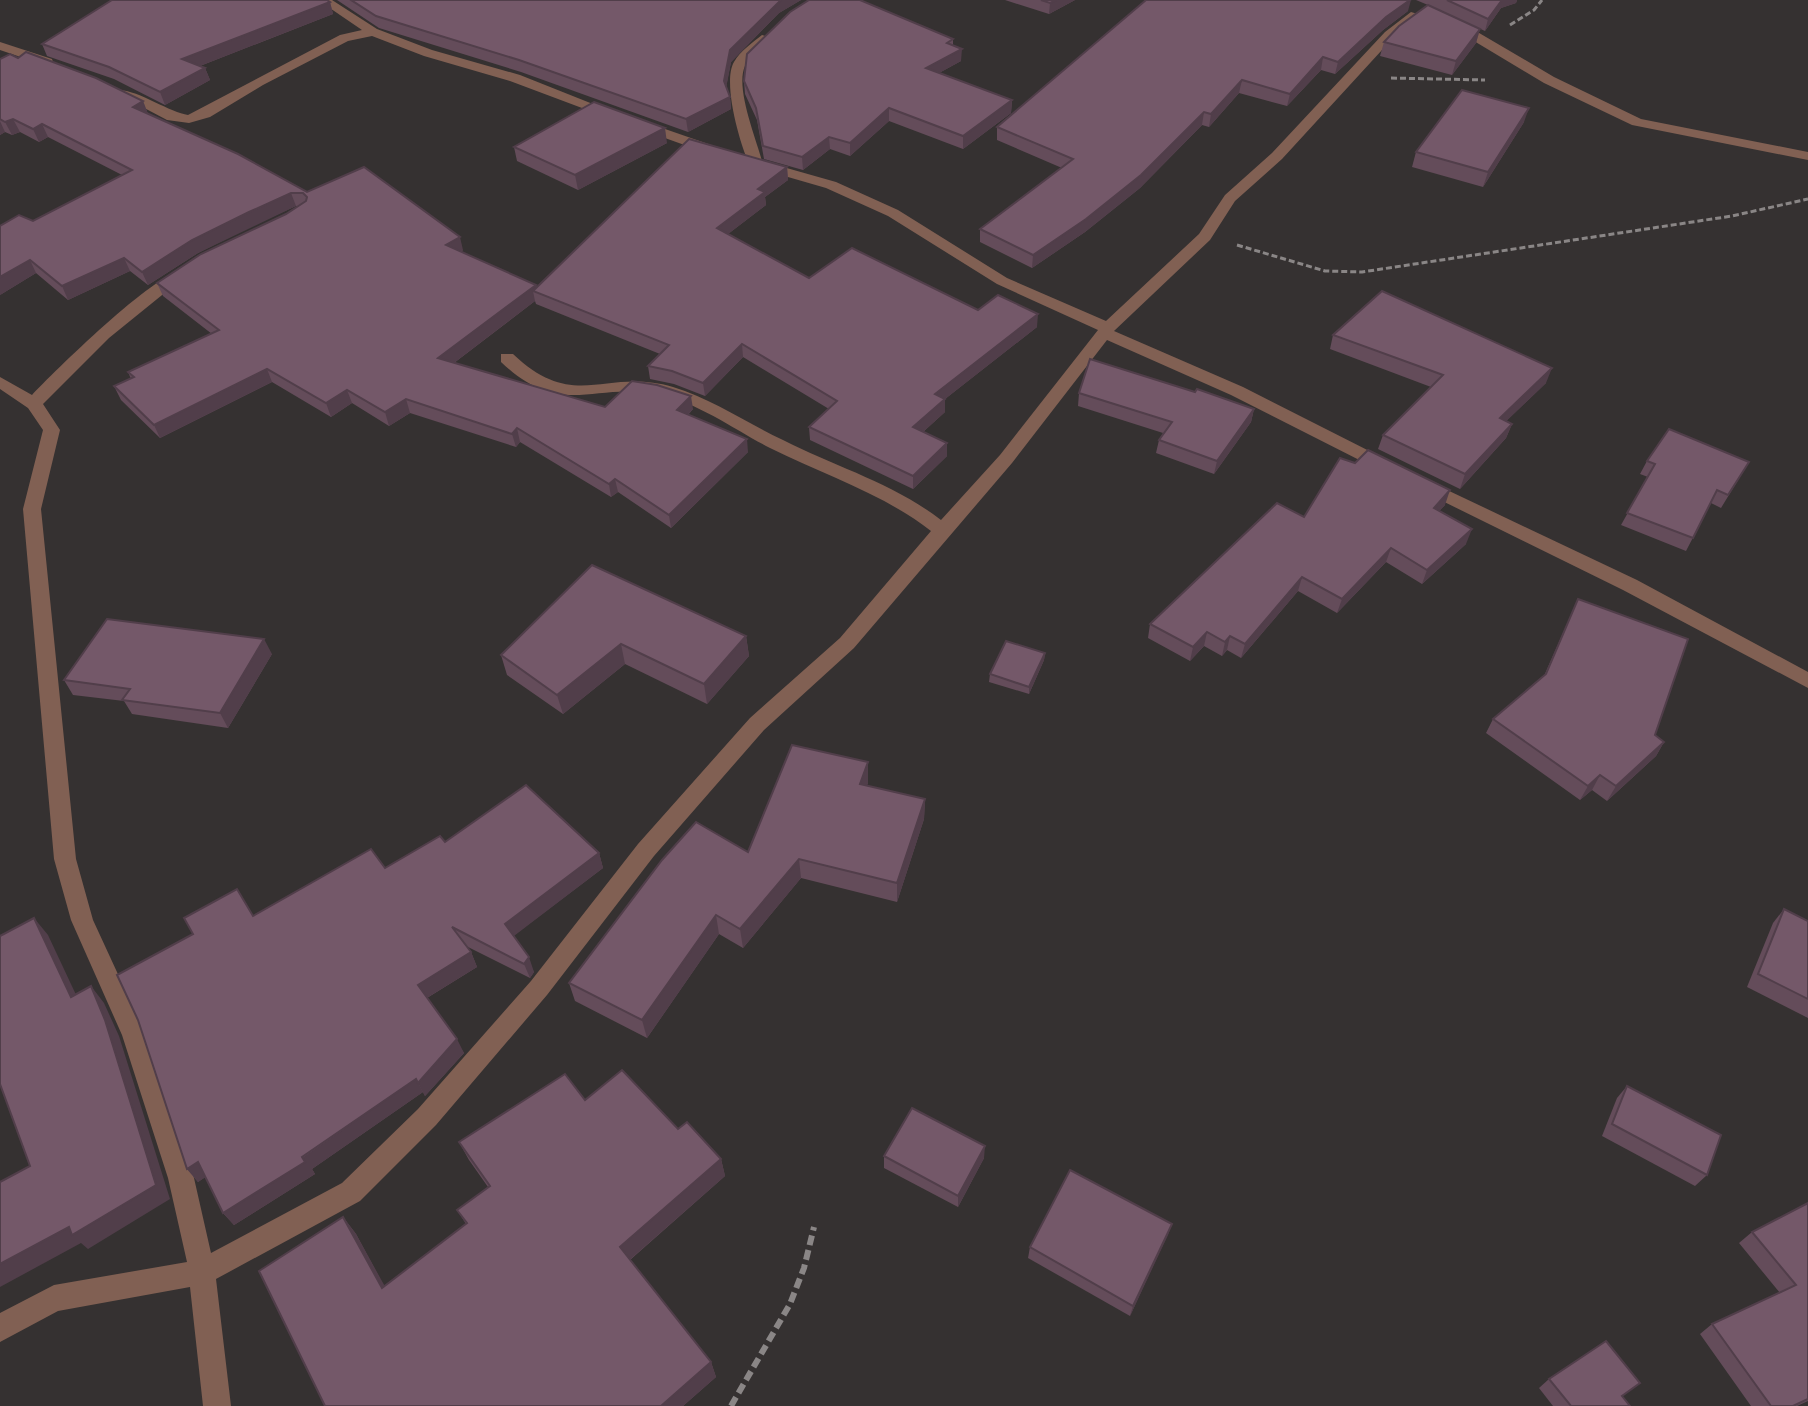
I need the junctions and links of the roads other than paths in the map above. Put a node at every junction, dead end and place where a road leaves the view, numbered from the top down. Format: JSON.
{"nodes":[{"id":1,"x":324,"y":0,"type":"edge"},
{"id":2,"x":776,"y":28,"type":"edge"},
{"id":3,"x":373,"y":32,"type":"junction"},
{"id":4,"x":0,"y":46,"type":"edge"},
{"id":5,"x":67,"y":70,"type":"edge"},
{"id":6,"x":108,"y":85,"type":"edge"},
{"id":7,"x":718,"y":152,"type":"edge"},
{"id":8,"x":1808,"y":156,"type":"edge"},
{"id":9,"x":191,"y":267,"type":"edge"},
{"id":10,"x":1107,"y":331,"type":"junction"},
{"id":11,"x":507,"y":358,"type":"dead end"},
{"id":12,"x":0,"y":382,"type":"edge"},
{"id":13,"x":34,"y":404,"type":"junction"},
{"id":14,"x":942,"y":530,"type":"junction"},
{"id":15,"x":1808,"y":681,"type":"edge"},
{"id":16,"x":202,"y":1272,"type":"junction"},
{"id":17,"x":0,"y":1328,"type":"edge"},
{"id":18,"x":217,"y":1406,"type":"edge"}],
"edges":[{"from":1,"to":3,"type":"street"},
{"from":2,"to":10,"type":"street"},
{"from":3,"to":6,"type":"street"},
{"from":3,"to":7,"type":"street"},
{"from":4,"to":5,"type":"street"},
{"from":8,"to":10,"type":"street"},
{"from":9,"to":13,"type":"street"},
{"from":10,"to":14,"type":"street"},
{"from":10,"to":15,"type":"street"},
{"from":11,"to":14,"type":"street"},
{"from":12,"to":13,"type":"street"},
{"from":13,"to":16,"type":"street"},
{"from":14,"to":16,"type":"street"},
{"from":16,"to":17,"type":"street"},
{"from":16,"to":18,"type":"street"}]}
